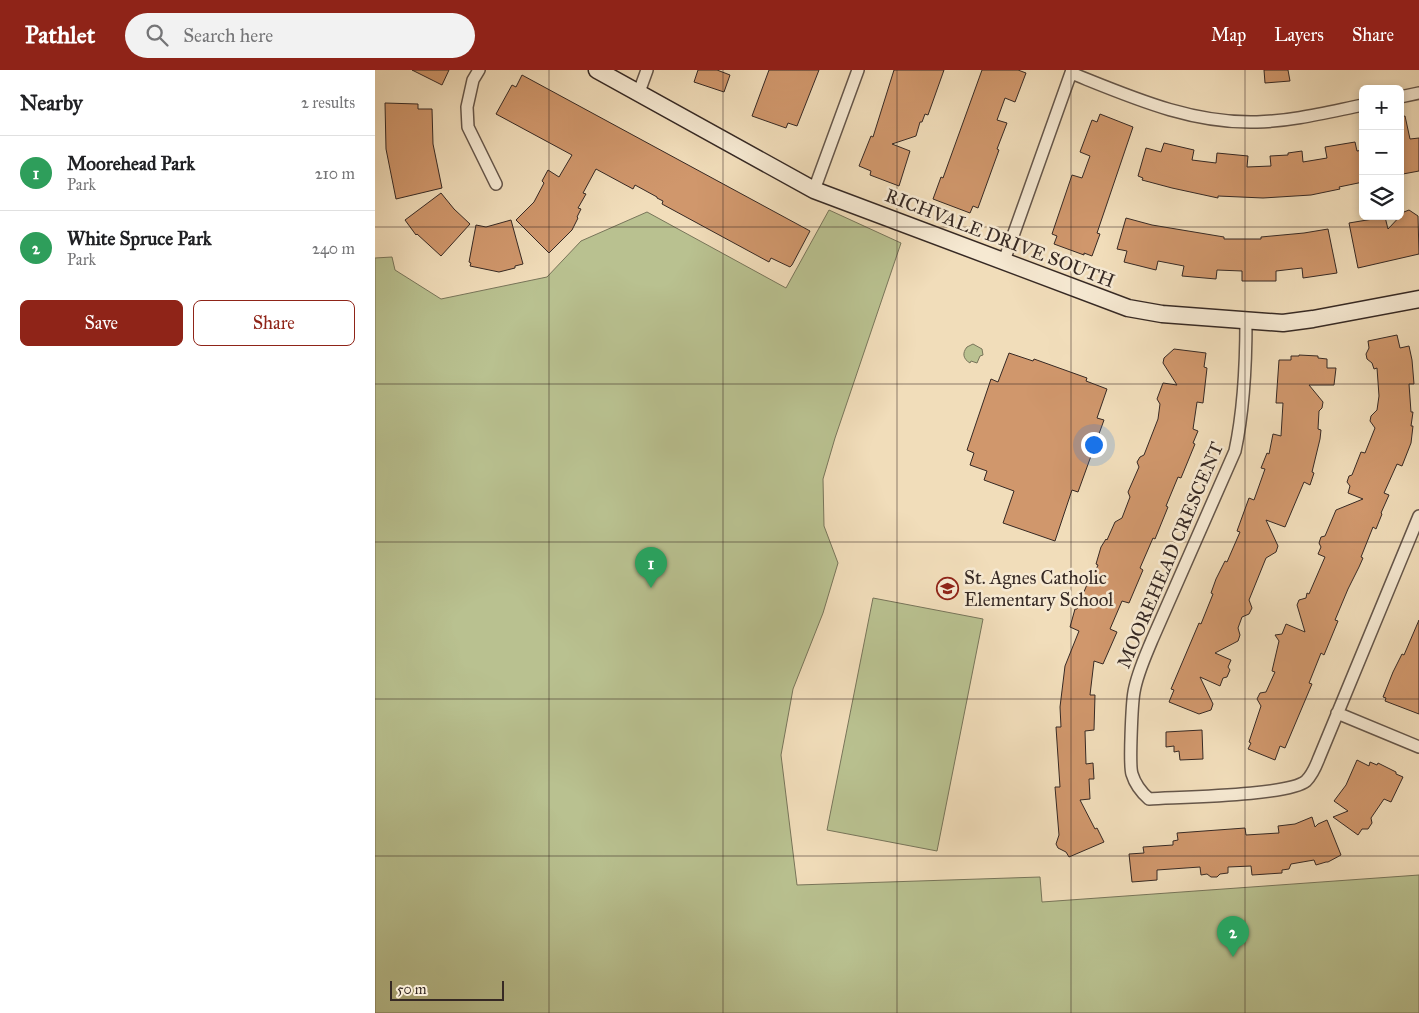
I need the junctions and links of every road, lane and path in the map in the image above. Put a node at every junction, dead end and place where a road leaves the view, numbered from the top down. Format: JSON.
{"nodes":[{"id":1,"x":479,"y":70,"type":"edge"},
{"id":2,"x":597,"y":70,"type":"edge"},
{"id":3,"x":647,"y":70,"type":"edge"},
{"id":4,"x":858,"y":70,"type":"edge"},
{"id":5,"x":1071,"y":72,"type":"edge"},
{"id":6,"x":639,"y":92,"type":"junction"},
{"id":7,"x":1419,"y":93,"type":"edge"},
{"id":8,"x":1404,"y":96,"type":"edge"},
{"id":9,"x":1359,"y":106,"type":"edge"},
{"id":10,"x":496,"y":184,"type":"dead end"},
{"id":11,"x":814,"y":190,"type":"junction"},
{"id":12,"x":1004,"y":261,"type":"junction"},
{"id":13,"x":1419,"y":299,"type":"edge"},
{"id":14,"x":1246,"y":321,"type":"junction"},
{"id":15,"x":1419,"y":516,"type":"edge"},
{"id":16,"x":1337,"y":713,"type":"junction"},
{"id":17,"x":1419,"y":746,"type":"edge"}],
"edges":[{"from":1,"to":10,"type":"street"},
{"from":2,"to":6,"type":"street","name":"RICHVALE DRIVE SOUTH"},
{"from":3,"to":6,"type":"street"},
{"from":4,"to":11,"type":"street"},
{"from":5,"to":9,"type":"street"},
{"from":5,"to":12,"type":"street"},
{"from":6,"to":11,"type":"street","name":"RICHVALE DRIVE SOUTH"},
{"from":7,"to":8,"type":"street"},
{"from":11,"to":12,"type":"street","name":"RICHVALE DRIVE SOUTH"},
{"from":12,"to":14,"type":"street","name":"RICHVALE DRIVE SOUTH"},
{"from":13,"to":14,"type":"street","name":"RICHVALE DRIVE SOUTH"},
{"from":14,"to":16,"type":"street","name":"MOOREHEAD CRESCENT"},
{"from":15,"to":16,"type":"street","name":"MOOREHEAD CRESCENT"},
{"from":16,"to":17,"type":"street"}]}
